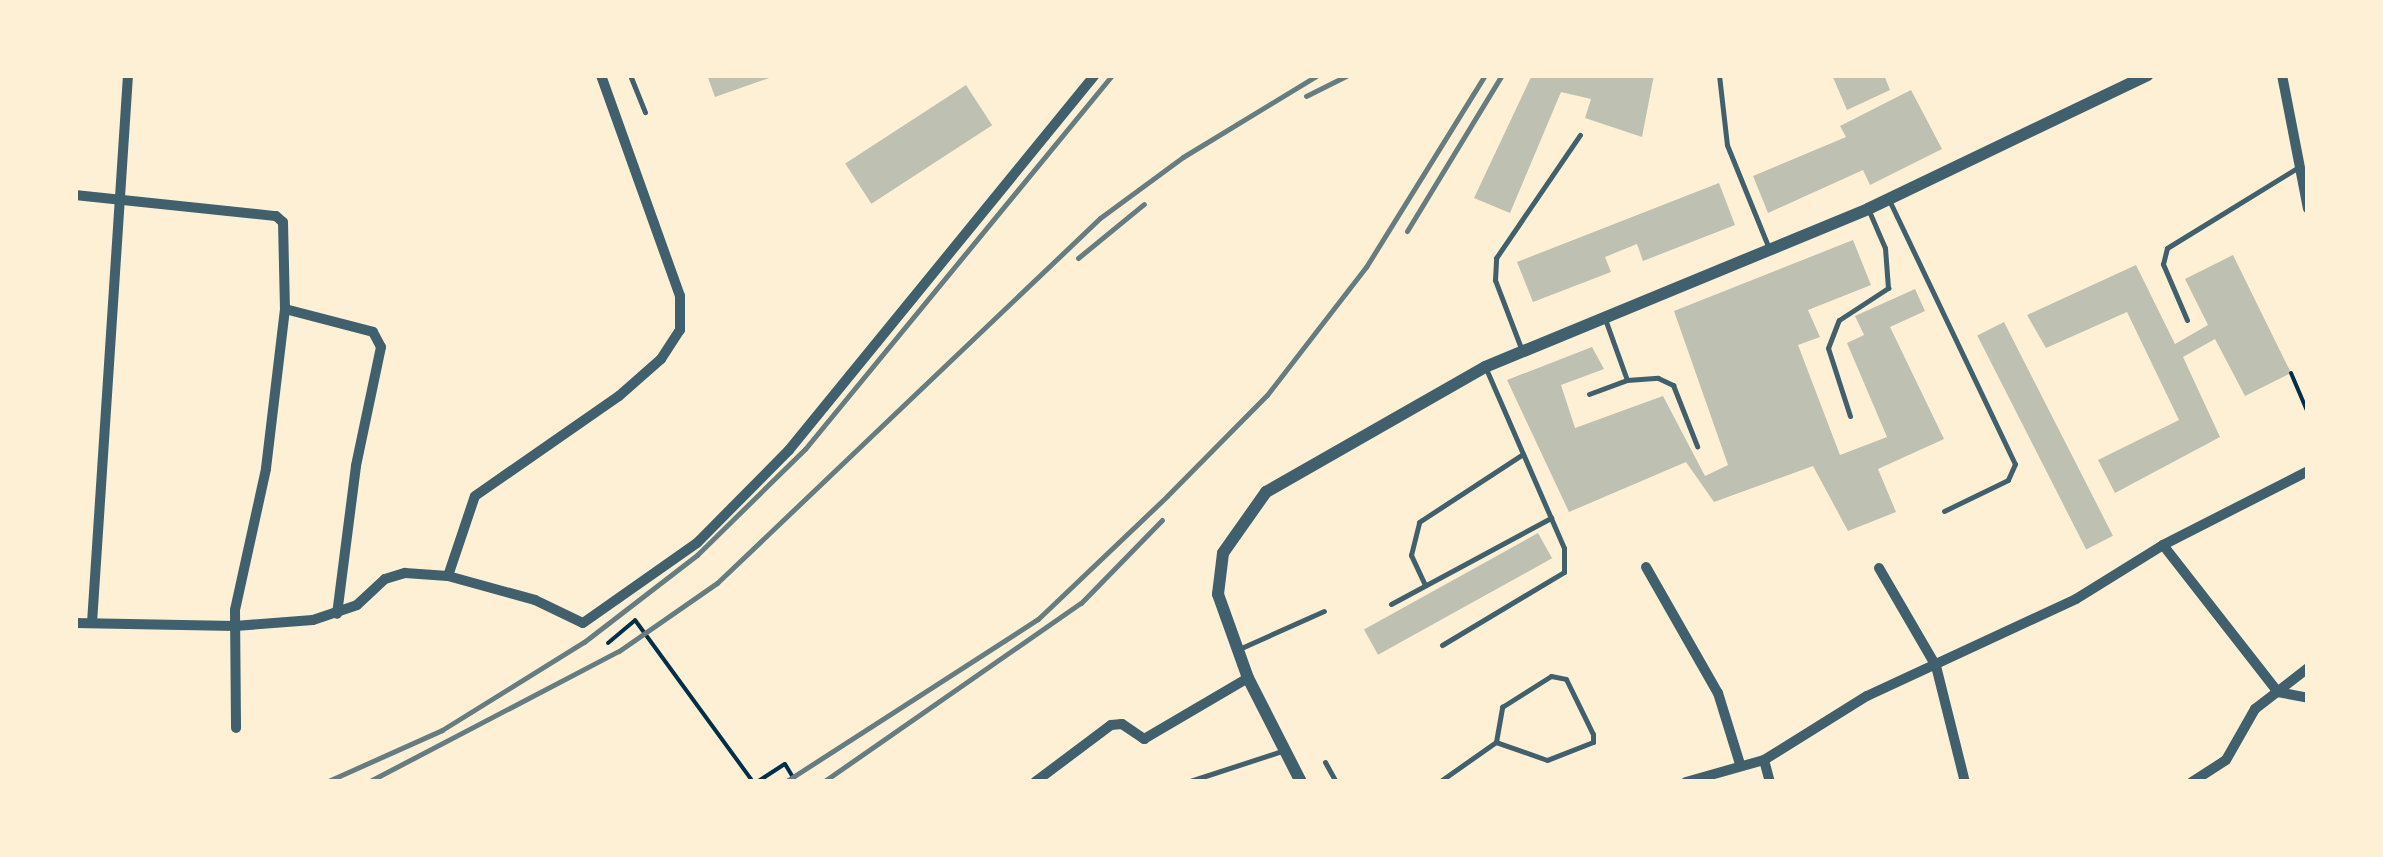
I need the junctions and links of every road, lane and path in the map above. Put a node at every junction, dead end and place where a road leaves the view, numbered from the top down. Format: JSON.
{"nodes":[{"id":1,"x":128,"y":75,"type":"edge"},
{"id":2,"x":601,"y":75,"type":"edge"},
{"id":3,"x":630,"y":75,"type":"edge"},
{"id":4,"x":1094,"y":75,"type":"edge"},
{"id":5,"x":1719,"y":75,"type":"edge"},
{"id":6,"x":2148,"y":75,"type":"edge"},
{"id":7,"x":2282,"y":75,"type":"edge"},
{"id":8,"x":645,"y":112,"type":"dead end"},
{"id":9,"x":1580,"y":135,"type":"dead end"},
{"id":10,"x":2300,"y":166,"type":"junction"},
{"id":11,"x":75,"y":195,"type":"edge"},
{"id":12,"x":121,"y":198,"type":"junction"},
{"id":13,"x":1888,"y":199,"type":"junction"},
{"id":14,"x":1868,"y":209,"type":"junction"},
{"id":15,"x":2308,"y":210,"type":"edge"},
{"id":16,"x":1769,"y":249,"type":"junction"},
{"id":17,"x":285,"y":309,"type":"junction"},
{"id":18,"x":1606,"y":319,"type":"junction"},
{"id":19,"x":2188,"y":320,"type":"dead end"},
{"id":20,"x":1522,"y":350,"type":"junction"},
{"id":21,"x":1485,"y":367,"type":"junction"},
{"id":22,"x":2291,"y":373,"type":"dead end"},
{"id":23,"x":1626,"y":380,"type":"junction"},
{"id":24,"x":1590,"y":394,"type":"dead end"},
{"id":25,"x":2308,"y":413,"type":"edge"},
{"id":26,"x":1850,"y":416,"type":"dead end"},
{"id":27,"x":1697,"y":446,"type":"dead end"},
{"id":28,"x":1523,"y":454,"type":"junction"},
{"id":29,"x":2308,"y":471,"type":"edge"},
{"id":30,"x":1944,"y":511,"type":"dead end"},
{"id":31,"x":1551,"y":518,"type":"junction"},
{"id":32,"x":2163,"y":544,"type":"junction"},
{"id":33,"x":1646,"y":566,"type":"dead end"},
{"id":34,"x":1879,"y":568,"type":"dead end"},
{"id":35,"x":448,"y":576,"type":"junction"},
{"id":36,"x":1425,"y":585,"type":"junction"},
{"id":37,"x":1391,"y":604,"type":"dead end"},
{"id":38,"x":1324,"y":611,"type":"dead end"},
{"id":39,"x":336,"y":614,"type":"junction"},
{"id":40,"x":75,"y":623,"type":"edge"},
{"id":41,"x":92,"y":624,"type":"junction"},
{"id":42,"x":235,"y":626,"type":"junction"},
{"id":43,"x":608,"y":643,"type":"dead end"},
{"id":44,"x":1442,"y":645,"type":"dead end"},
{"id":45,"x":1236,"y":650,"type":"junction"},
{"id":46,"x":1936,"y":666,"type":"junction"},
{"id":47,"x":2308,"y":668,"type":"edge"},
{"id":48,"x":1248,"y":678,"type":"junction"},
{"id":49,"x":2278,"y":692,"type":"junction"},
{"id":50,"x":2308,"y":698,"type":"edge"},
{"id":51,"x":236,"y":728,"type":"dead end"},
{"id":52,"x":1496,"y":742,"type":"junction"},
{"id":53,"x":1285,"y":750,"type":"junction"},
{"id":54,"x":1764,"y":760,"type":"junction"},
{"id":55,"x":1325,"y":762,"type":"dead end"},
{"id":56,"x":1740,"y":764,"type":"junction"},
{"id":57,"x":755,"y":782,"type":"edge"},
{"id":58,"x":796,"y":782,"type":"edge"},
{"id":59,"x":1036,"y":782,"type":"edge"},
{"id":60,"x":1187,"y":782,"type":"edge"},
{"id":61,"x":1300,"y":782,"type":"edge"},
{"id":62,"x":1336,"y":782,"type":"edge"},
{"id":63,"x":1440,"y":782,"type":"edge"},
{"id":64,"x":1686,"y":782,"type":"edge"},
{"id":65,"x":1770,"y":782,"type":"edge"},
{"id":66,"x":1966,"y":782,"type":"edge"},
{"id":67,"x":2192,"y":782,"type":"edge"}],
"edges":[{"from":1,"to":12,"type":"street"},
{"from":2,"to":35,"type":"street"},
{"from":3,"to":8,"type":"lane"},
{"from":4,"to":35,"type":"street"},
{"from":5,"to":16,"type":"lane"},
{"from":6,"to":13,"type":"street"},
{"from":7,"to":10,"type":"street"},
{"from":9,"to":20,"type":"lane"},
{"from":10,"to":15,"type":"street"},
{"from":10,"to":19,"type":"lane"},
{"from":11,"to":12,"type":"street"},
{"from":12,"to":17,"type":"street"},
{"from":12,"to":41,"type":"street"},
{"from":13,"to":14,"type":"street"},
{"from":13,"to":30,"type":"lane"},
{"from":14,"to":16,"type":"street"},
{"from":14,"to":26,"type":"lane"},
{"from":16,"to":18,"type":"street"},
{"from":17,"to":39,"type":"street"},
{"from":17,"to":42,"type":"street"},
{"from":18,"to":20,"type":"street"},
{"from":18,"to":23,"type":"lane"},
{"from":20,"to":21,"type":"street"},
{"from":21,"to":28,"type":"lane"},
{"from":21,"to":45,"type":"street"},
{"from":22,"to":25,"type":"path"},
{"from":23,"to":24,"type":"lane"},
{"from":23,"to":27,"type":"lane"},
{"from":28,"to":31,"type":"lane"},
{"from":28,"to":36,"type":"lane"},
{"from":29,"to":32,"type":"street"},
{"from":31,"to":36,"type":"lane"},
{"from":31,"to":44,"type":"lane"},
{"from":32,"to":46,"type":"street"},
{"from":32,"to":49,"type":"street"},
{"from":33,"to":56,"type":"street"},
{"from":34,"to":46,"type":"street"},
{"from":35,"to":39,"type":"street"},
{"from":36,"to":37,"type":"lane"},
{"from":38,"to":45,"type":"lane"},
{"from":39,"to":42,"type":"street"},
{"from":40,"to":41,"type":"street"},
{"from":41,"to":42,"type":"street"},
{"from":42,"to":51,"type":"street"},
{"from":43,"to":57,"type":"path"},
{"from":45,"to":48,"type":"street"},
{"from":46,"to":54,"type":"street"},
{"from":46,"to":66,"type":"street"},
{"from":47,"to":49,"type":"street"},
{"from":48,"to":53,"type":"street"},
{"from":48,"to":59,"type":"street"},
{"from":49,"to":50,"type":"street"},
{"from":49,"to":67,"type":"street"},
{"from":52,"to":52,"type":"lane"},
{"from":52,"to":63,"type":"lane"},
{"from":53,"to":60,"type":"lane"},
{"from":53,"to":61,"type":"street"},
{"from":54,"to":56,"type":"street"},
{"from":54,"to":65,"type":"street"},
{"from":55,"to":62,"type":"lane"},
{"from":56,"to":64,"type":"street"},
{"from":57,"to":58,"type":"path"}]}
